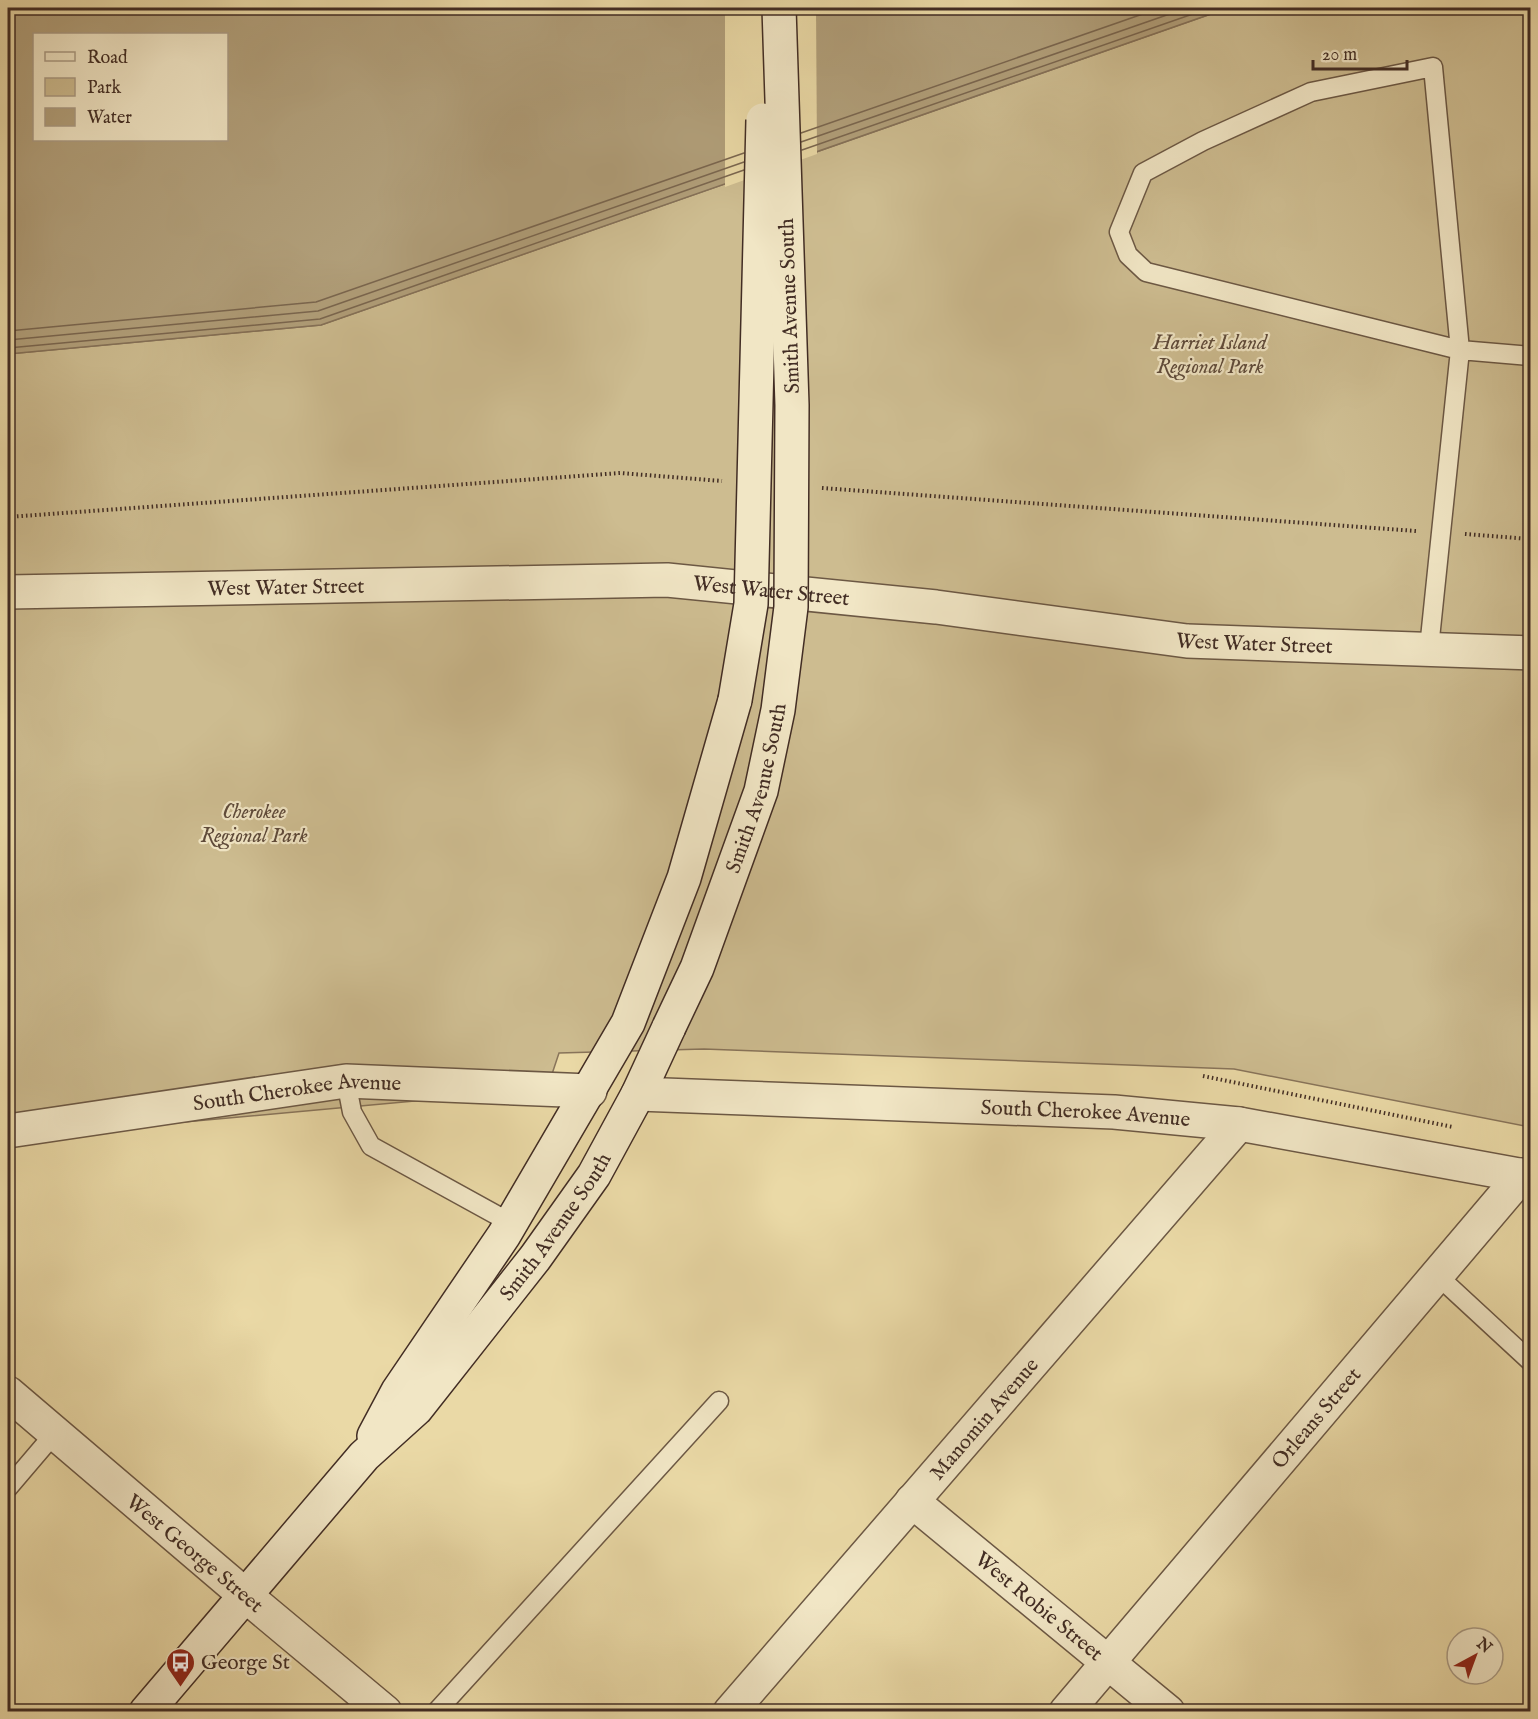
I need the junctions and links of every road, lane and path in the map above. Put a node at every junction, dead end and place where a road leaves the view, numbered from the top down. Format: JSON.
{"nodes":[{"id":1,"x":766,"y":8,"type":"edge"},
{"id":2,"x":779,"y":8,"type":"edge"},
{"id":3,"x":1460,"y":350,"type":"junction"},
{"id":4,"x":1530,"y":356,"type":"edge"},
{"id":5,"x":8,"y":592,"type":"edge"},
{"id":6,"x":1429,"y":648,"type":"junction"},
{"id":7,"x":1530,"y":653,"type":"edge"},
{"id":8,"x":1203,"y":1076,"type":"dead end"},
{"id":9,"x":346,"y":1081,"type":"junction"},
{"id":10,"x":590,"y":1091,"type":"junction"},
{"id":11,"x":638,"y":1094,"type":"junction"},
{"id":12,"x":1239,"y":1124,"type":"junction"},
{"id":13,"x":1454,"y":1128,"type":"dead end"},
{"id":14,"x":8,"y":1131,"type":"edge"},
{"id":15,"x":1526,"y":1176,"type":"edge"},
{"id":16,"x":511,"y":1223,"type":"junction"},
{"id":17,"x":1438,"y":1276,"type":"junction"},
{"id":18,"x":1530,"y":1361,"type":"edge"},
{"id":19,"x":8,"y":1393,"type":"edge"},
{"id":20,"x":719,"y":1401,"type":"dead end"},
{"id":21,"x":54,"y":1434,"type":"junction"},
{"id":22,"x":364,"y":1456,"type":"junction"},
{"id":23,"x":8,"y":1488,"type":"edge"},
{"id":24,"x":912,"y":1501,"type":"junction"},
{"id":25,"x":246,"y":1596,"type":"junction"},
{"id":26,"x":1109,"y":1661,"type":"junction"},
{"id":27,"x":146,"y":1712,"type":"edge"},
{"id":28,"x":385,"y":1712,"type":"edge"},
{"id":29,"x":436,"y":1712,"type":"edge"},
{"id":30,"x":730,"y":1712,"type":"edge"},
{"id":31,"x":1066,"y":1712,"type":"edge"},
{"id":32,"x":1168,"y":1712,"type":"edge"}],
"edges":[{"from":1,"to":10,"type":"street","name":"Smith Avenue South","bridge":true},
{"from":2,"to":11,"type":"street","name":"Smith Avenue South","bridge":true},
{"from":3,"to":3,"type":"lane"},
{"from":3,"to":4,"type":"lane"},
{"from":3,"to":6,"type":"lane"},
{"from":5,"to":6,"type":"street","name":"West Water Street"},
{"from":6,"to":7,"type":"street","name":"West Water Street"},
{"from":8,"to":13,"type":"path"},
{"from":9,"to":10,"type":"street","name":"South Cherokee Avenue"},
{"from":9,"to":14,"type":"street","name":"South Cherokee Avenue"},
{"from":9,"to":16,"type":"lane"},
{"from":10,"to":16,"type":"street","name":"Smith Avenue South"},
{"from":11,"to":12,"type":"street","name":"South Cherokee Avenue"},
{"from":11,"to":22,"type":"street","name":"Smith Avenue South"},
{"from":12,"to":15,"type":"street","name":"South Cherokee Avenue"},
{"from":12,"to":24,"type":"street","name":"Manomin Avenue"},
{"from":15,"to":17,"type":"street","name":"Orleans Street"},
{"from":16,"to":22,"type":"street","name":"Smith Avenue South"},
{"from":17,"to":18,"type":"lane"},
{"from":17,"to":26,"type":"street","name":"Orleans Street"},
{"from":19,"to":21,"type":"street","name":"West George Street"},
{"from":20,"to":29,"type":"lane"},
{"from":21,"to":23,"type":"lane"},
{"from":21,"to":25,"type":"street","name":"West George Street"},
{"from":22,"to":25,"type":"street","name":"Smith Avenue South"},
{"from":24,"to":26,"type":"street","name":"West Robie Street"},
{"from":24,"to":30,"type":"street","name":"Manomin Avenue"},
{"from":25,"to":27,"type":"street","name":"Smith Avenue South"},
{"from":25,"to":28,"type":"street","name":"West George Street"},
{"from":26,"to":31,"type":"street","name":"Orleans Street"},
{"from":26,"to":32,"type":"street","name":"West Robie Street"}]}
